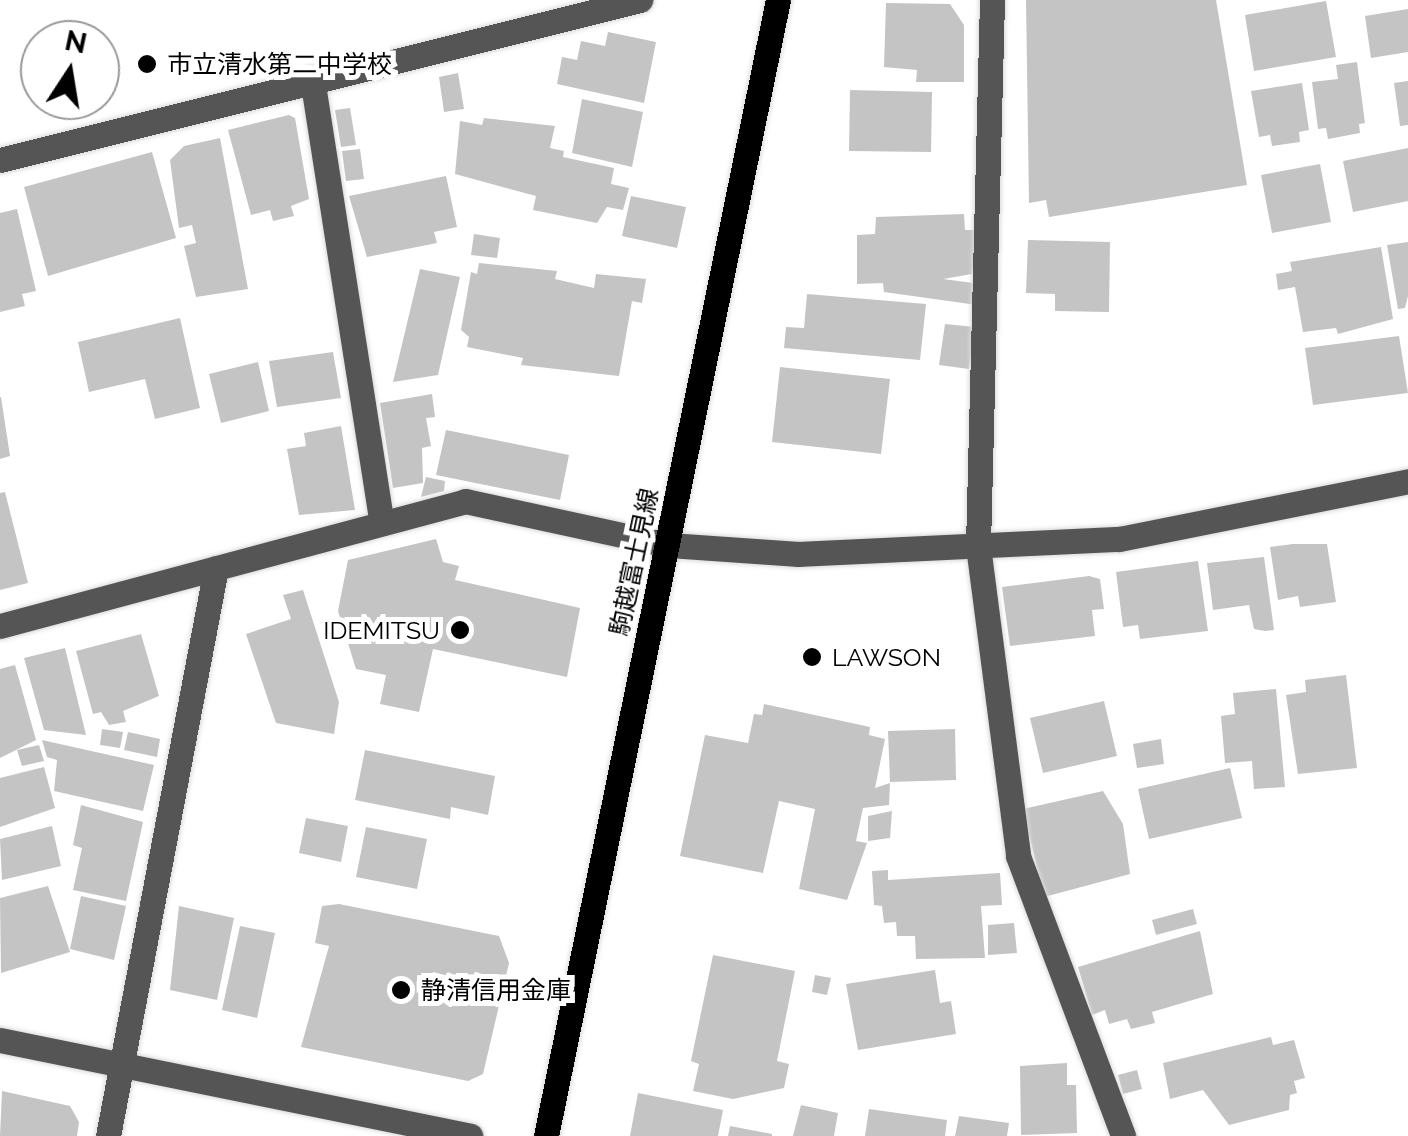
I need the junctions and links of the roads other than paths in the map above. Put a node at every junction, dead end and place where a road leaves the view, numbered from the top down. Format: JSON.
{"nodes":[{"id":1,"x":640,"y":0,"type":"edge"},
{"id":2,"x":778,"y":0,"type":"edge"},
{"id":3,"x":992,"y":0,"type":"edge"},
{"id":4,"x":312,"y":78,"type":"junction"},
{"id":5,"x":0,"y":160,"type":"edge"},
{"id":6,"x":1408,"y":481,"type":"edge"},
{"id":7,"x":382,"y":523,"type":"junction"},
{"id":8,"x":669,"y":545,"type":"junction"},
{"id":9,"x":978,"y":546,"type":"junction"},
{"id":10,"x":216,"y":568,"type":"junction"},
{"id":11,"x":0,"y":626,"type":"edge"},
{"id":12,"x":0,"y":1040,"type":"edge"},
{"id":13,"x":122,"y":1068,"type":"junction"},
{"id":14,"x":108,"y":1136,"type":"edge"},
{"id":15,"x":470,"y":1136,"type":"edge"},
{"id":16,"x":546,"y":1136,"type":"edge"},
{"id":17,"x":1123,"y":1136,"type":"edge"}],
"edges":[{"from":1,"to":4,"type":"street"},
{"from":2,"to":8,"type":"main road","name":"駒越富士見線"},
{"from":3,"to":9,"type":"street"},
{"from":4,"to":5,"type":"street"},
{"from":4,"to":7,"type":"street"},
{"from":6,"to":9,"type":"street"},
{"from":7,"to":8,"type":"street"},
{"from":7,"to":10,"type":"street"},
{"from":8,"to":9,"type":"street"},
{"from":8,"to":16,"type":"main road","name":"駒越富士見線"},
{"from":9,"to":17,"type":"street"},
{"from":10,"to":11,"type":"street"},
{"from":10,"to":13,"type":"street"},
{"from":12,"to":13,"type":"street"},
{"from":13,"to":14,"type":"street"},
{"from":13,"to":15,"type":"street"}]}
